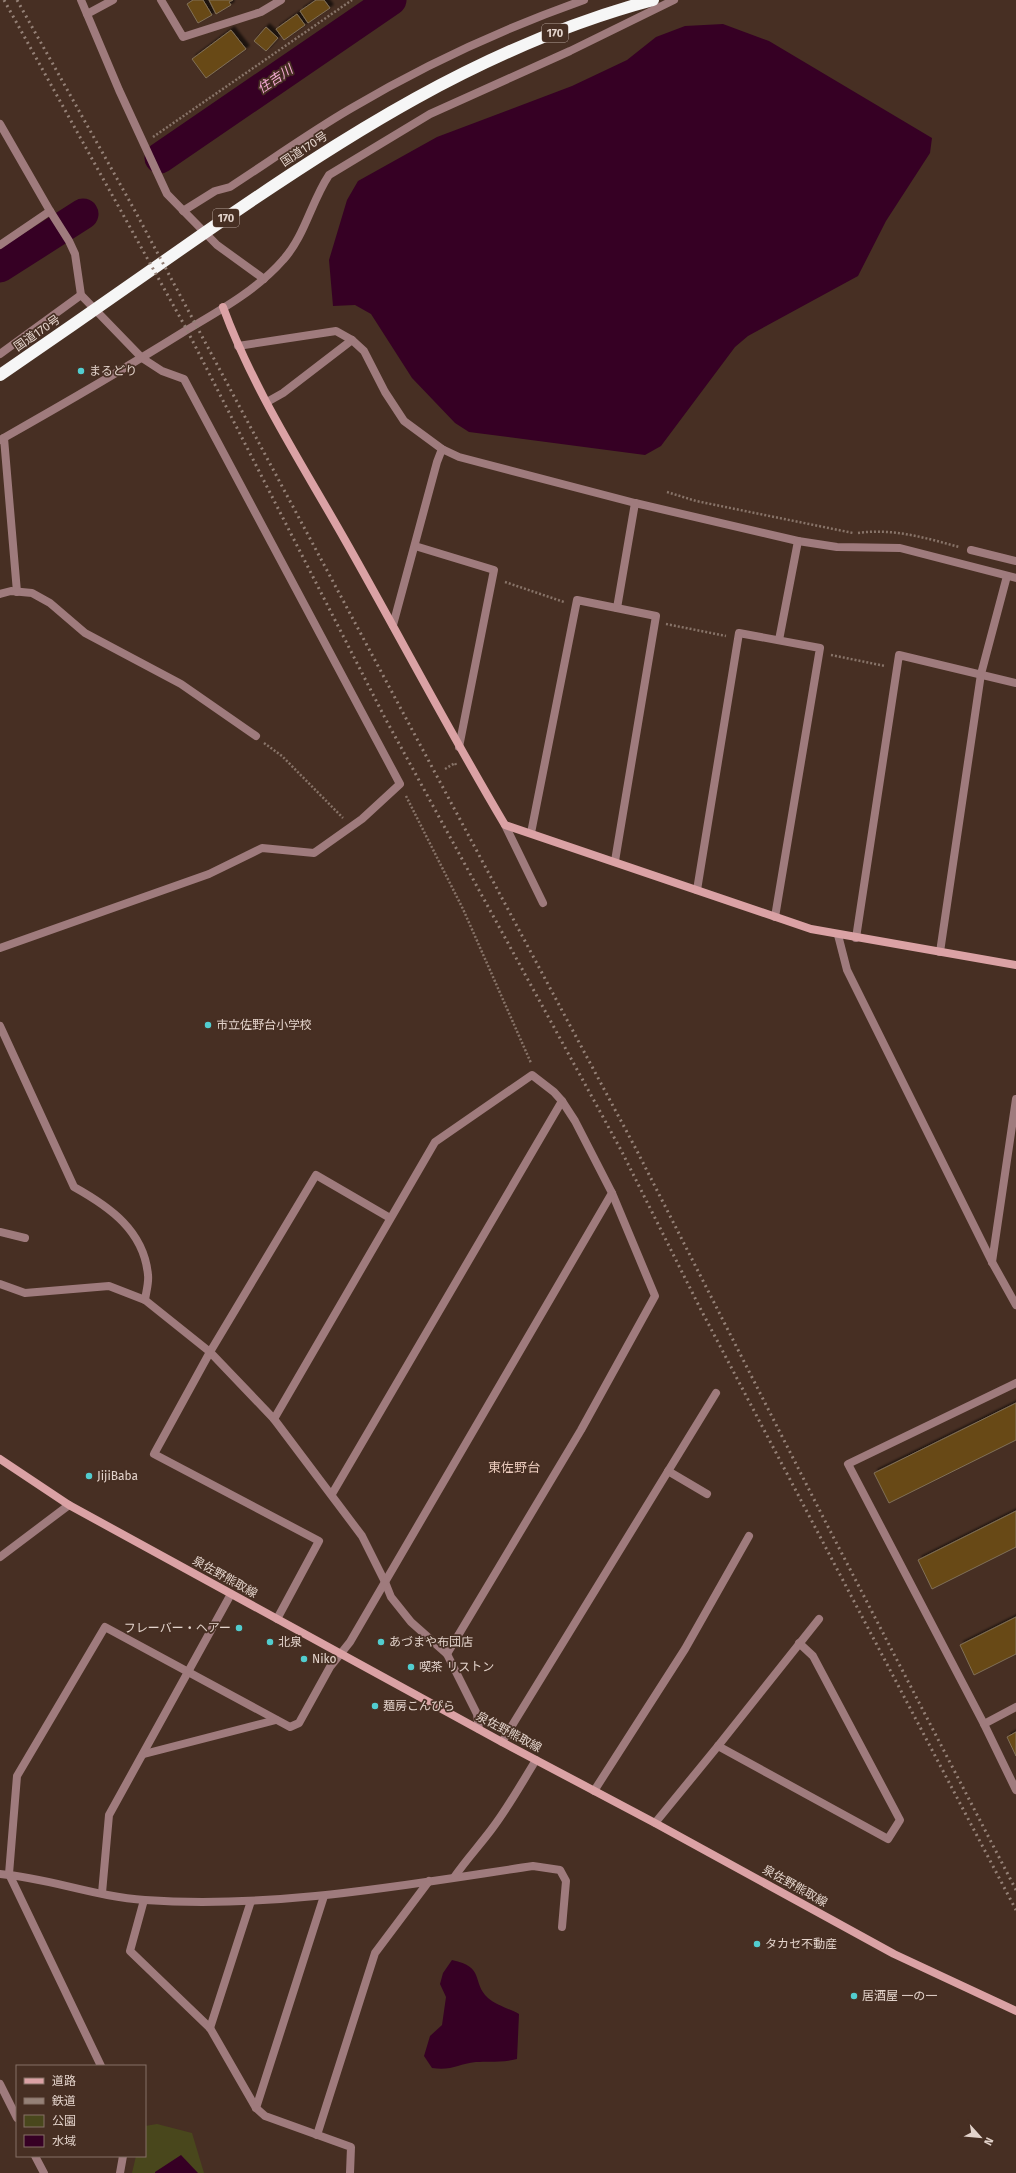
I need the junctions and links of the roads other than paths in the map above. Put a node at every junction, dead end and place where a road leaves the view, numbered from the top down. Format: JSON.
{"nodes":[{"id":1,"x":81,"y":0,"type":"edge"},
{"id":2,"x":113,"y":0,"type":"edge"},
{"id":3,"x":161,"y":0,"type":"edge"},
{"id":4,"x":281,"y":0,"type":"edge"},
{"id":5,"x":584,"y":0,"type":"edge"},
{"id":6,"x":652,"y":0,"type":"edge"},
{"id":7,"x":674,"y":0,"type":"edge"},
{"id":8,"x":87,"y":14,"type":"junction"},
{"id":9,"x":0,"y":124,"type":"edge"},
{"id":10,"x":50,"y":211,"type":"junction"},
{"id":11,"x":183,"y":211,"type":"junction"},
{"id":12,"x":0,"y":245,"type":"edge"},
{"id":13,"x":264,"y":279,"type":"junction"},
{"id":14,"x":81,"y":295,"type":"junction"},
{"id":15,"x":223,"y":307,"type":"junction"},
{"id":16,"x":352,"y":340,"type":"junction"},
{"id":17,"x":238,"y":346,"type":"junction"},
{"id":18,"x":0,"y":354,"type":"edge"},
{"id":19,"x":142,"y":358,"type":"junction"},
{"id":20,"x":0,"y":375,"type":"edge"},
{"id":21,"x":267,"y":402,"type":"junction"},
{"id":22,"x":2,"y":439,"type":"edge"},
{"id":23,"x":442,"y":449,"type":"junction"},
{"id":24,"x":635,"y":503,"type":"junction"},
{"id":25,"x":798,"y":541,"type":"junction"},
{"id":26,"x":414,"y":546,"type":"junction"},
{"id":27,"x":971,"y":550,"type":"road end"},
{"id":28,"x":1016,"y":561,"type":"edge"},
{"id":29,"x":1007,"y":576,"type":"junction"},
{"id":30,"x":1016,"y":578,"type":"edge"},
{"id":31,"x":17,"y":592,"type":"junction"},
{"id":32,"x":0,"y":594,"type":"edge"},
{"id":33,"x":617,"y":608,"type":"junction"},
{"id":34,"x":393,"y":625,"type":"junction"},
{"id":35,"x":779,"y":640,"type":"junction"},
{"id":36,"x":981,"y":674,"type":"junction"},
{"id":37,"x":1016,"y":683,"type":"edge"},
{"id":38,"x":256,"y":736,"type":"road end"},
{"id":39,"x":459,"y":747,"type":"junction"},
{"id":40,"x":505,"y":824,"type":"junction"},
{"id":41,"x":530,"y":833,"type":"junction"},
{"id":42,"x":615,"y":861,"type":"junction"},
{"id":43,"x":697,"y":890,"type":"junction"},
{"id":44,"x":543,"y":903,"type":"dead end"},
{"id":45,"x":775,"y":917,"type":"junction"},
{"id":46,"x":838,"y":935,"type":"junction"},
{"id":47,"x":856,"y":938,"type":"junction"},
{"id":48,"x":0,"y":948,"type":"edge"},
{"id":49,"x":940,"y":952,"type":"junction"},
{"id":50,"x":1016,"y":965,"type":"edge"},
{"id":51,"x":0,"y":1026,"type":"edge"},
{"id":52,"x":1016,"y":1099,"type":"edge"},
{"id":53,"x":562,"y":1101,"type":"junction"},
{"id":54,"x":612,"y":1193,"type":"junction"},
{"id":55,"x":390,"y":1218,"type":"junction"},
{"id":56,"x":0,"y":1232,"type":"edge"},
{"id":57,"x":25,"y":1238,"type":"dead end"},
{"id":58,"x":992,"y":1262,"type":"junction"},
{"id":59,"x":0,"y":1284,"type":"edge"},
{"id":60,"x":145,"y":1300,"type":"junction"},
{"id":61,"x":1016,"y":1305,"type":"edge"},
{"id":62,"x":210,"y":1352,"type":"junction"},
{"id":63,"x":1016,"y":1383,"type":"edge"},
{"id":64,"x":716,"y":1393,"type":"dead end"},
{"id":65,"x":274,"y":1419,"type":"junction"},
{"id":66,"x":0,"y":1459,"type":"edge"},
{"id":67,"x":668,"y":1471,"type":"junction"},
{"id":68,"x":332,"y":1494,"type":"junction"},
{"id":69,"x":707,"y":1494,"type":"dead end"},
{"id":70,"x":69,"y":1505,"type":"junction"},
{"id":71,"x":749,"y":1536,"type":"dead end"},
{"id":72,"x":0,"y":1557,"type":"edge"},
{"id":73,"x":385,"y":1582,"type":"junction"},
{"id":74,"x":231,"y":1594,"type":"junction"},
{"id":75,"x":277,"y":1619,"type":"junction"},
{"id":76,"x":819,"y":1619,"type":"dead end"},
{"id":77,"x":800,"y":1644,"type":"junction"},
{"id":78,"x":340,"y":1654,"type":"junction"},
{"id":79,"x":447,"y":1654,"type":"junction"},
{"id":80,"x":188,"y":1673,"type":"junction"},
{"id":81,"x":1016,"y":1707,"type":"edge"},
{"id":82,"x":276,"y":1720,"type":"junction"},
{"id":83,"x":984,"y":1724,"type":"junction"},
{"id":84,"x":478,"y":1729,"type":"junction"},
{"id":85,"x":502,"y":1742,"type":"junction"},
{"id":86,"x":718,"y":1746,"type":"junction"},
{"id":87,"x":144,"y":1754,"type":"junction"},
{"id":88,"x":536,"y":1760,"type":"junction"},
{"id":89,"x":1016,"y":1790,"type":"edge"},
{"id":90,"x":594,"y":1791,"type":"junction"},
{"id":91,"x":654,"y":1823,"type":"junction"},
{"id":92,"x":0,"y":1874,"type":"edge"},
{"id":93,"x":9,"y":1874,"type":"junction"},
{"id":94,"x":455,"y":1876,"type":"junction"},
{"id":95,"x":429,"y":1881,"type":"junction"},
{"id":96,"x":102,"y":1893,"type":"junction"},
{"id":97,"x":324,"y":1896,"type":"junction"},
{"id":98,"x":144,"y":1900,"type":"junction"},
{"id":99,"x":251,"y":1900,"type":"junction"},
{"id":100,"x":562,"y":1927,"type":"dead end"},
{"id":101,"x":1016,"y":2011,"type":"edge"},
{"id":102,"x":210,"y":2028,"type":"junction"},
{"id":103,"x":101,"y":2065,"type":"edge"},
{"id":104,"x":0,"y":2084,"type":"edge"},
{"id":105,"x":256,"y":2108,"type":"junction"},
{"id":106,"x":16,"y":2116,"type":"edge"},
{"id":107,"x":317,"y":2134,"type":"junction"},
{"id":108,"x":36,"y":2157,"type":"edge"},
{"id":109,"x":124,"y":2157,"type":"edge"},
{"id":110,"x":44,"y":2173,"type":"edge"},
{"id":111,"x":120,"y":2173,"type":"edge"},
{"id":112,"x":350,"y":2173,"type":"edge"}],
"edges":[{"from":1,"to":8,"type":"street"},
{"from":2,"to":8,"type":"street"},
{"from":3,"to":4,"type":"street"},
{"from":5,"to":11,"type":"street"},
{"from":6,"to":20,"type":"highway","name":"国道170号","number":"170"},
{"from":7,"to":13,"type":"street"},
{"from":8,"to":11,"type":"street"},
{"from":9,"to":10,"type":"street"},
{"from":10,"to":12,"type":"street"},
{"from":10,"to":14,"type":"street"},
{"from":11,"to":13,"type":"street"},
{"from":13,"to":15,"type":"street"},
{"from":14,"to":18,"type":"street"},
{"from":14,"to":19,"type":"street"},
{"from":15,"to":17,"type":"main road"},
{"from":15,"to":19,"type":"street"},
{"from":16,"to":17,"type":"street"},
{"from":16,"to":21,"type":"street"},
{"from":16,"to":23,"type":"street"},
{"from":17,"to":21,"type":"main road"},
{"from":19,"to":22,"type":"street"},
{"from":19,"to":48,"type":"street"},
{"from":21,"to":34,"type":"main road"},
{"from":22,"to":31,"type":"street"},
{"from":23,"to":24,"type":"street"},
{"from":23,"to":26,"type":"street"},
{"from":24,"to":25,"type":"street"},
{"from":24,"to":33,"type":"street"},
{"from":25,"to":29,"type":"street"},
{"from":25,"to":35,"type":"street"},
{"from":26,"to":34,"type":"street"},
{"from":26,"to":39,"type":"street"},
{"from":27,"to":28,"type":"street"},
{"from":29,"to":30,"type":"street"},
{"from":29,"to":36,"type":"street"},
{"from":31,"to":32,"type":"street"},
{"from":31,"to":38,"type":"street"},
{"from":33,"to":41,"type":"street"},
{"from":33,"to":42,"type":"street"},
{"from":34,"to":39,"type":"main road"},
{"from":35,"to":43,"type":"street"},
{"from":35,"to":45,"type":"street"},
{"from":36,"to":37,"type":"street"},
{"from":36,"to":47,"type":"street"},
{"from":36,"to":49,"type":"street"},
{"from":39,"to":40,"type":"main road"},
{"from":40,"to":41,"type":"main road"},
{"from":40,"to":44,"type":"street"},
{"from":41,"to":42,"type":"main road"},
{"from":42,"to":43,"type":"main road"},
{"from":43,"to":45,"type":"main road"},
{"from":45,"to":46,"type":"main road"},
{"from":46,"to":47,"type":"main road"},
{"from":46,"to":58,"type":"street"},
{"from":47,"to":49,"type":"main road"},
{"from":49,"to":50,"type":"main road"},
{"from":51,"to":60,"type":"street"},
{"from":52,"to":58,"type":"street"},
{"from":53,"to":54,"type":"street"},
{"from":53,"to":55,"type":"street"},
{"from":53,"to":68,"type":"street"},
{"from":54,"to":73,"type":"street"},
{"from":54,"to":79,"type":"street"},
{"from":55,"to":62,"type":"street"},
{"from":55,"to":65,"type":"street"},
{"from":56,"to":57,"type":"street"},
{"from":58,"to":61,"type":"street"},
{"from":59,"to":60,"type":"street"},
{"from":60,"to":62,"type":"street"},
{"from":62,"to":65,"type":"street"},
{"from":62,"to":75,"type":"street"},
{"from":63,"to":83,"type":"street"},
{"from":64,"to":67,"type":"street"},
{"from":65,"to":68,"type":"street"},
{"from":66,"to":70,"type":"main road","name":"泉佐野熊取線"},
{"from":67,"to":69,"type":"street"},
{"from":67,"to":85,"type":"street"},
{"from":68,"to":73,"type":"street"},
{"from":70,"to":72,"type":"street"},
{"from":70,"to":74,"type":"main road","name":"泉佐野熊取線"},
{"from":71,"to":90,"type":"street"},
{"from":73,"to":78,"type":"street"},
{"from":73,"to":79,"type":"street"},
{"from":74,"to":75,"type":"main road","name":"泉佐野熊取線"},
{"from":74,"to":80,"type":"street"},
{"from":75,"to":78,"type":"main road","name":"泉佐野熊取線"},
{"from":76,"to":77,"type":"street"},
{"from":77,"to":86,"type":"street"},
{"from":77,"to":86,"type":"street"},
{"from":78,"to":82,"type":"street"},
{"from":78,"to":84,"type":"main road","name":"泉佐野熊取線"},
{"from":79,"to":84,"type":"street"},
{"from":80,"to":82,"type":"street"},
{"from":80,"to":87,"type":"street"},
{"from":80,"to":93,"type":"street"},
{"from":81,"to":83,"type":"street"},
{"from":82,"to":87,"type":"street"},
{"from":83,"to":89,"type":"street"},
{"from":84,"to":85,"type":"main road","name":"泉佐野熊取線"},
{"from":85,"to":88,"type":"main road","name":"泉佐野熊取線"},
{"from":86,"to":91,"type":"street"},
{"from":87,"to":96,"type":"street"},
{"from":88,"to":90,"type":"main road","name":"泉佐野熊取線"},
{"from":88,"to":94,"type":"street"},
{"from":90,"to":91,"type":"main road","name":"泉佐野熊取線"},
{"from":91,"to":101,"type":"main road","name":"泉佐野熊取線"},
{"from":92,"to":93,"type":"street"},
{"from":93,"to":96,"type":"street"},
{"from":93,"to":103,"type":"street"},
{"from":94,"to":95,"type":"street"},
{"from":94,"to":100,"type":"street"},
{"from":95,"to":97,"type":"street"},
{"from":95,"to":107,"type":"street"},
{"from":96,"to":98,"type":"street"},
{"from":97,"to":99,"type":"street"},
{"from":97,"to":105,"type":"street"},
{"from":98,"to":99,"type":"street"},
{"from":98,"to":102,"type":"street"},
{"from":99,"to":102,"type":"street"},
{"from":102,"to":105,"type":"street"},
{"from":104,"to":106,"type":"street"},
{"from":105,"to":107,"type":"street"},
{"from":107,"to":112,"type":"street"},
{"from":108,"to":110,"type":"street"},
{"from":109,"to":111,"type":"street"}]}
